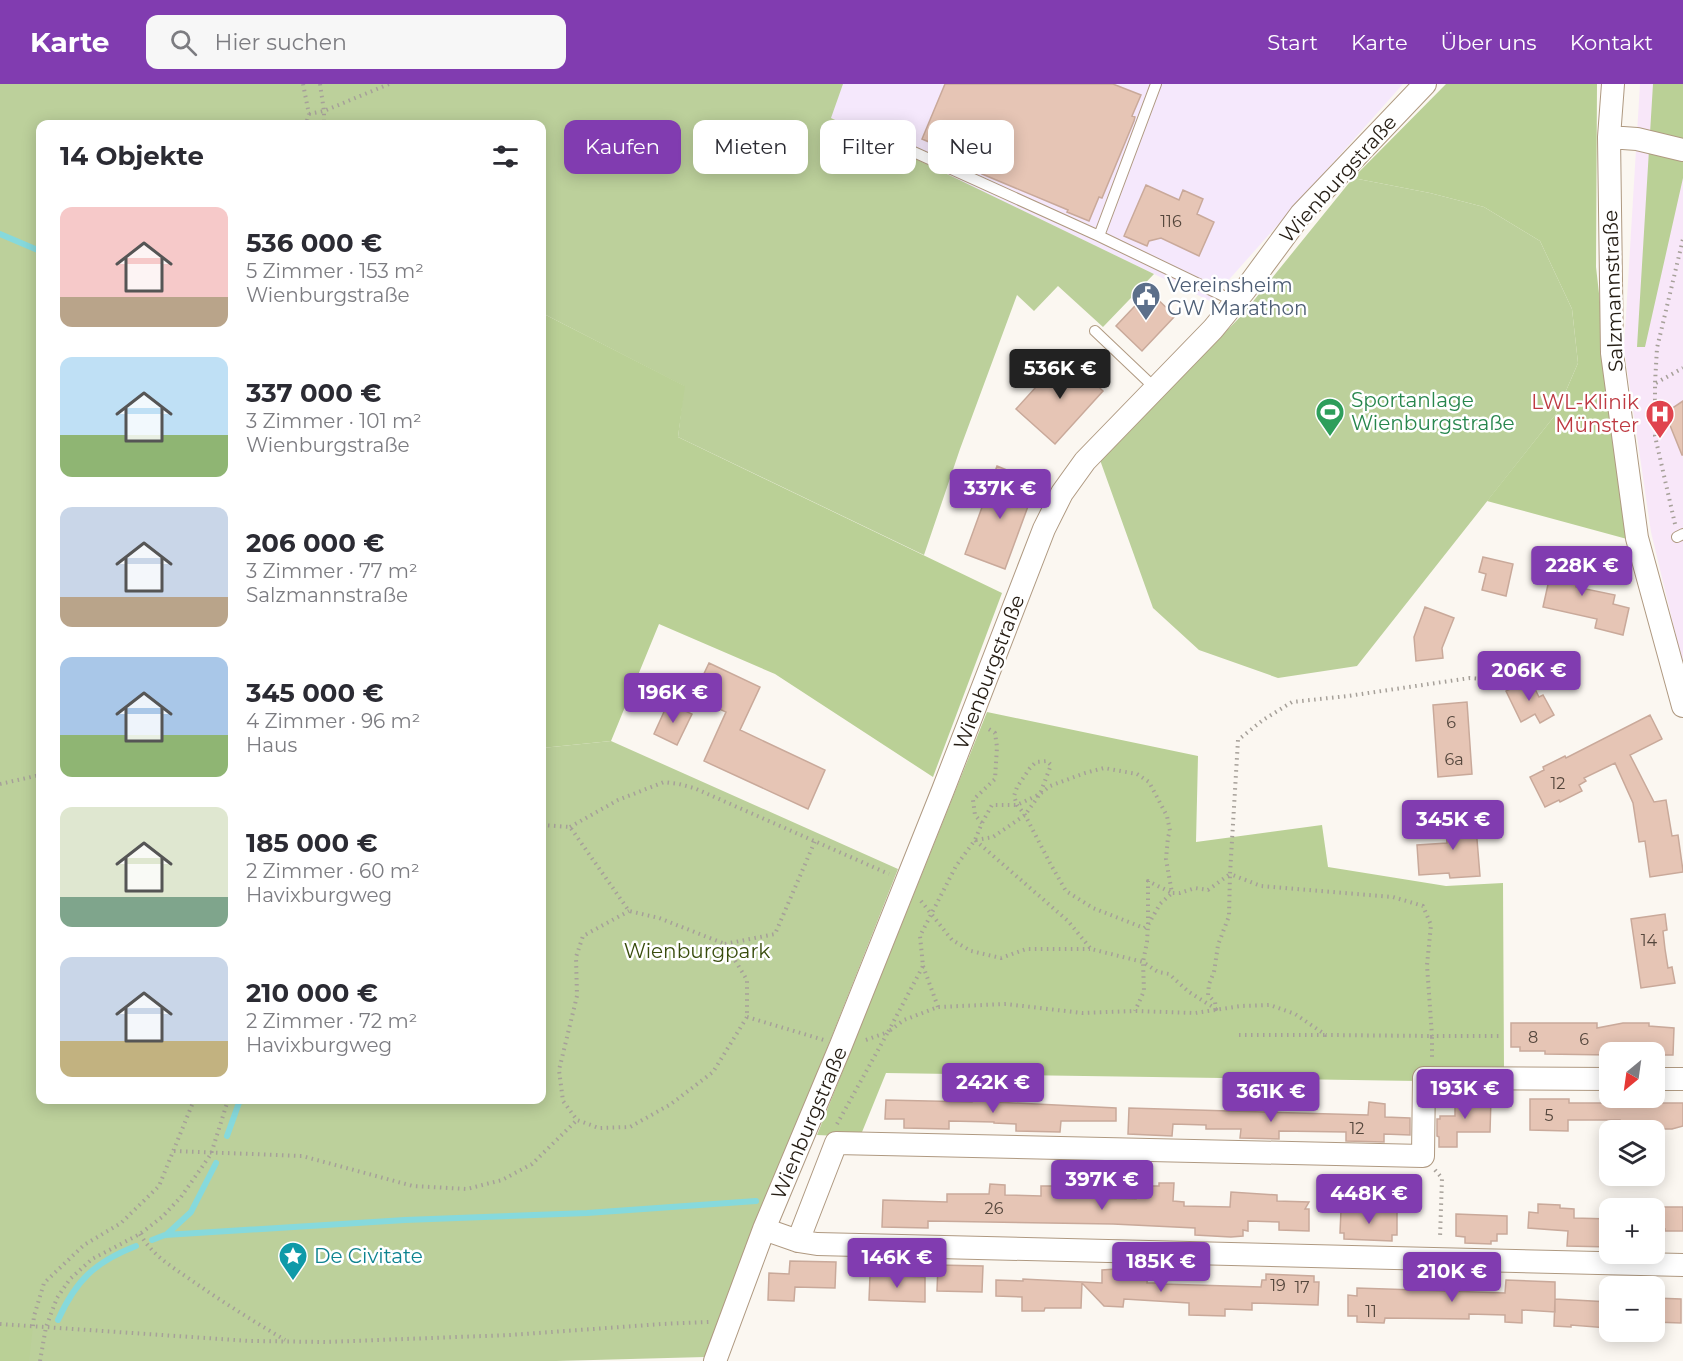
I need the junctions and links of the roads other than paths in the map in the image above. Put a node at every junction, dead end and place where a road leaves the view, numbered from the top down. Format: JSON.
{"nodes":[{"id":1,"x":1156,"y":84,"type":"edge"},
{"id":2,"x":1425,"y":84,"type":"edge"},
{"id":3,"x":1613,"y":84,"type":"edge"},
{"id":4,"x":1609,"y":137,"type":"junction"},
{"id":5,"x":1683,"y":150,"type":"edge"},
{"id":6,"x":916,"y":153,"type":"edge"},
{"id":7,"x":1099,"y":236,"type":"junction"},
{"id":8,"x":1236,"y":302,"type":"junction"},
{"id":9,"x":1095,"y":332,"type":"dead end"},
{"id":10,"x":1156,"y":389,"type":"junction"},
{"id":11,"x":1679,"y":670,"type":"edge"},
{"id":12,"x":1683,"y":706,"type":"edge"},
{"id":13,"x":1599,"y":1079,"type":"edge"},
{"id":14,"x":1665,"y":1079,"type":"edge"},
{"id":15,"x":1683,"y":1079,"type":"edge"},
{"id":16,"x":764,"y":1229,"type":"junction"},
{"id":17,"x":798,"y":1241,"type":"junction"},
{"id":18,"x":1683,"y":1265,"type":"edge"},
{"id":19,"x":715,"y":1361,"type":"edge"}],
"edges":[{"from":1,"to":7,"type":"lane"},
{"from":2,"to":8,"type":"street","name":"Wienburgstraße"},
{"from":3,"to":4,"type":"street","name":"Salzmannstraße"},
{"from":4,"to":5,"type":"street"},
{"from":4,"to":11,"type":"street","name":"Salzmannstraße"},
{"from":6,"to":7,"type":"lane"},
{"from":7,"to":8,"type":"lane"},
{"from":8,"to":10,"type":"street","name":"Wienburgstraße"},
{"from":9,"to":10,"type":"lane"},
{"from":10,"to":16,"type":"street","name":"Wienburgstraße"},
{"from":11,"to":12,"type":"street","name":"Salzmannstraße"},
{"from":13,"to":17,"type":"street"},
{"from":14,"to":15,"type":"street"},
{"from":16,"to":17,"type":"street"},
{"from":16,"to":19,"type":"street","name":"Wienburgstraße"},
{"from":17,"to":18,"type":"street"}]}
